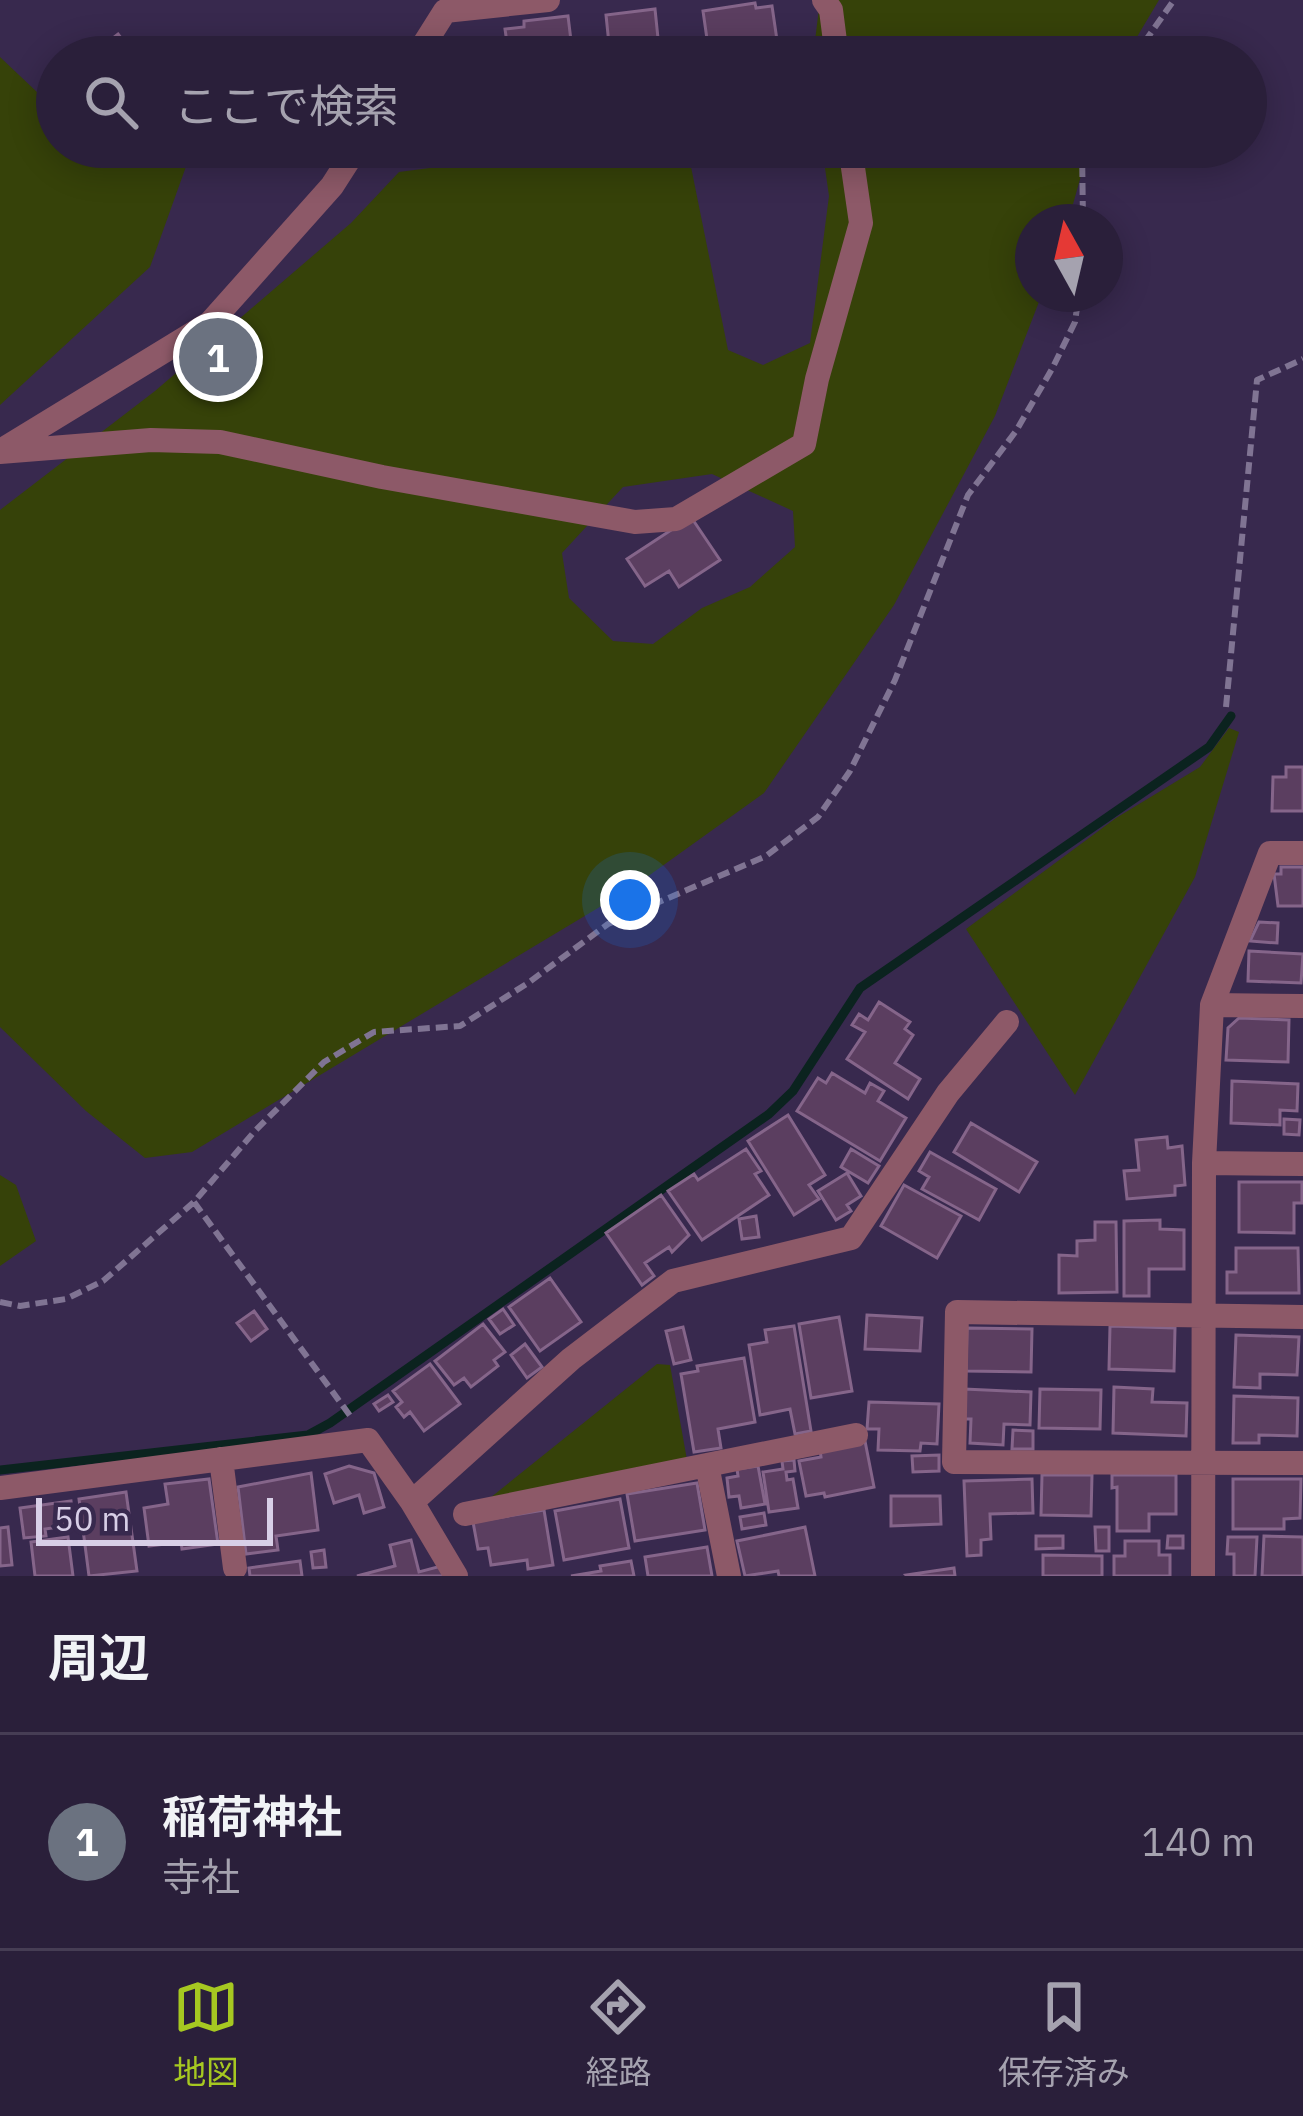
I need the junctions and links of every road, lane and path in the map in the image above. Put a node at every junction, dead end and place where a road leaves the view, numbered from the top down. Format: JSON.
{"nodes":[{"id":1,"x":548,"y":0,"type":"edge"},
{"id":2,"x":824,"y":0,"type":"edge"},
{"id":3,"x":1174,"y":0,"type":"edge"},
{"id":4,"x":520,"y":2,"type":"edge"},
{"id":5,"x":429,"y":36,"type":"edge"},
{"id":6,"x":834,"y":36,"type":"edge"},
{"id":7,"x":1149,"y":36,"type":"edge"},
{"id":8,"x":344,"y":168,"type":"edge"},
{"id":9,"x":853,"y":168,"type":"edge"},
{"id":10,"x":1082,"y":168,"type":"edge"},
{"id":11,"x":1083,"y":204,"type":"edge"},
{"id":12,"x":1076,"y":312,"type":"edge"},
{"id":13,"x":1303,"y":359,"type":"edge"},
{"id":14,"x":0,"y":452,"type":"edge"},
{"id":15,"x":1226,"y":707,"type":"dead end"},
{"id":16,"x":1303,"y":854,"type":"edge"},
{"id":17,"x":1212,"y":1006,"type":"junction"},
{"id":18,"x":1303,"y":1006,"type":"edge"},
{"id":19,"x":1007,"y":1022,"type":"dead end"},
{"id":20,"x":1204,"y":1163,"type":"junction"},
{"id":21,"x":1303,"y":1164,"type":"edge"},
{"id":22,"x":194,"y":1202,"type":"junction"},
{"id":23,"x":0,"y":1301,"type":"edge"},
{"id":24,"x":1303,"y":1317,"type":"edge"},
{"id":25,"x":1206,"y":1318,"type":"junction"},
{"id":26,"x":351,"y":1417,"type":"dead end"},
{"id":27,"x":856,"y":1435,"type":"dead end"},
{"id":28,"x":221,"y":1459,"type":"junction"},
{"id":29,"x":1205,"y":1462,"type":"junction"},
{"id":30,"x":1303,"y":1463,"type":"edge"},
{"id":31,"x":707,"y":1465,"type":"junction"},
{"id":32,"x":0,"y":1488,"type":"edge"},
{"id":33,"x":412,"y":1502,"type":"junction"},
{"id":34,"x":466,"y":1514,"type":"dead end"},
{"id":35,"x":235,"y":1568,"type":"dead end"},
{"id":36,"x":456,"y":1576,"type":"edge"},
{"id":37,"x":729,"y":1576,"type":"edge"},
{"id":38,"x":1203,"y":1576,"type":"edge"}],
"edges":[{"from":1,"to":4,"type":"street"},
{"from":2,"to":6,"type":"street"},
{"from":3,"to":7,"type":"path"},
{"from":4,"to":5,"type":"street"},
{"from":8,"to":14,"type":"street"},
{"from":9,"to":14,"type":"street"},
{"from":10,"to":11,"type":"path"},
{"from":12,"to":22,"type":"path"},
{"from":13,"to":15,"type":"path"},
{"from":16,"to":17,"type":"street"},
{"from":17,"to":18,"type":"street"},
{"from":17,"to":20,"type":"street"},
{"from":19,"to":33,"type":"street"},
{"from":20,"to":21,"type":"street"},
{"from":20,"to":25,"type":"street"},
{"from":22,"to":23,"type":"path"},
{"from":22,"to":26,"type":"path"},
{"from":24,"to":25,"type":"street"},
{"from":25,"to":29,"type":"street"},
{"from":25,"to":29,"type":"street"},
{"from":27,"to":31,"type":"street"},
{"from":28,"to":32,"type":"street"},
{"from":28,"to":33,"type":"street"},
{"from":28,"to":35,"type":"street"},
{"from":29,"to":30,"type":"street"},
{"from":29,"to":38,"type":"street"},
{"from":31,"to":34,"type":"street"},
{"from":31,"to":37,"type":"street"},
{"from":33,"to":36,"type":"street"}]}
